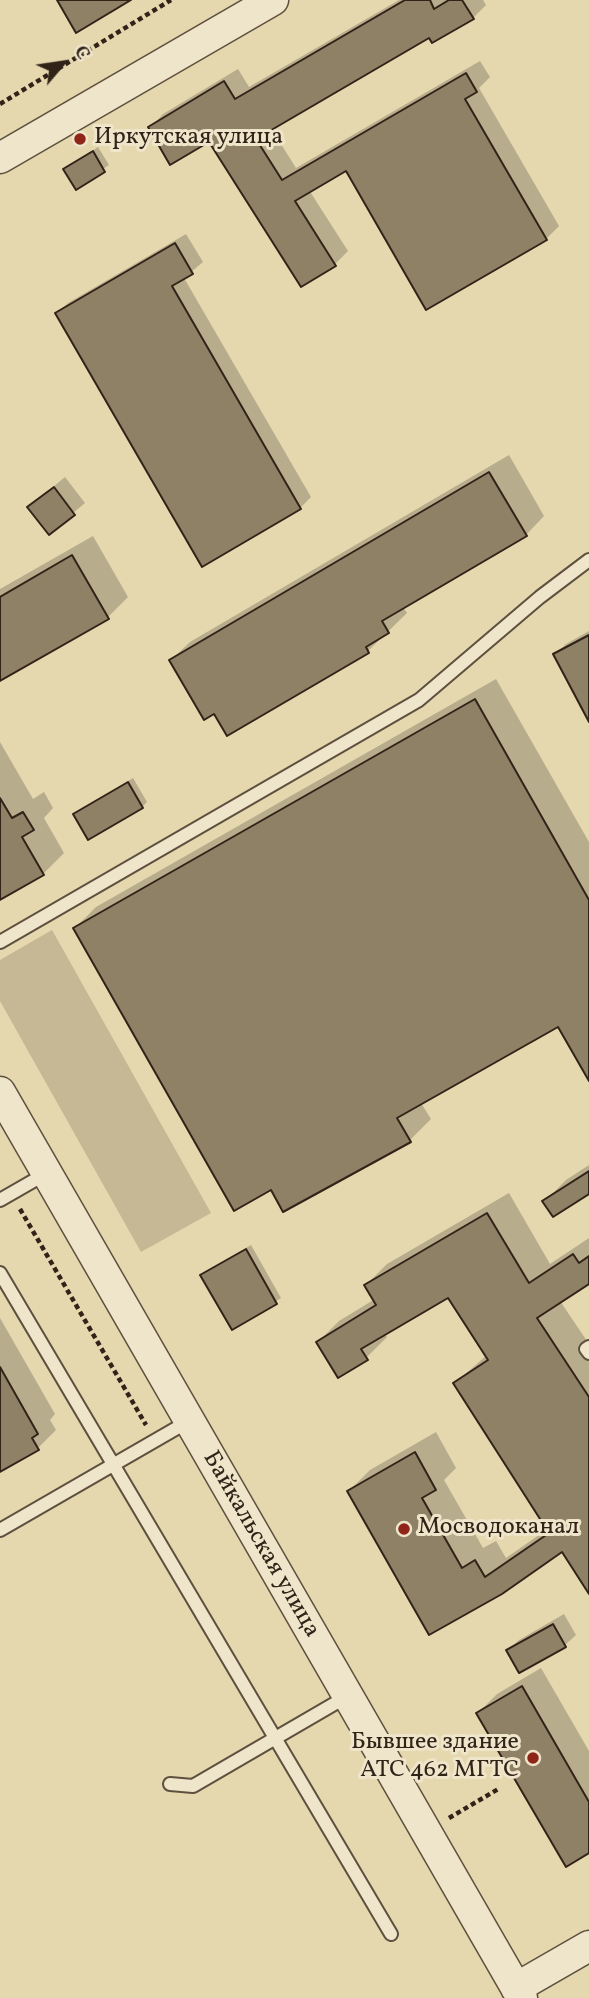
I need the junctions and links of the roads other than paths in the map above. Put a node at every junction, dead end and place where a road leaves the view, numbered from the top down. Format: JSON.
{"nodes":[{"id":1,"x":273,"y":0,"type":"edge"},
{"id":2,"x":0,"y":158,"type":"edge"},
{"id":3,"x":589,"y":560,"type":"edge"},
{"id":4,"x":0,"y":942,"type":"edge"},
{"id":5,"x":0,"y":1092,"type":"edge"},
{"id":6,"x":47,"y":1173,"type":"junction"},
{"id":7,"x":5,"y":1197,"type":"edge"},
{"id":8,"x":0,"y":1273,"type":"edge"},
{"id":9,"x":589,"y":1347,"type":"edge"},
{"id":10,"x":589,"y":1353,"type":"edge"},
{"id":11,"x":190,"y":1421,"type":"junction"},
{"id":12,"x":114,"y":1465,"type":"junction"},
{"id":13,"x":1,"y":1528,"type":"edge"},
{"id":14,"x":346,"y":1697,"type":"junction"},
{"id":15,"x":275,"y":1738,"type":"junction"},
{"id":16,"x":170,"y":1784,"type":"dead end"},
{"id":17,"x":391,"y":1934,"type":"dead end"},
{"id":18,"x":589,"y":1946,"type":"edge"},
{"id":19,"x":519,"y":1993,"type":"edge"}],
"edges":[{"from":1,"to":2,"type":"street"},
{"from":3,"to":4,"type":"lane"},
{"from":5,"to":6,"type":"street","name":"Байкальская улица"},
{"from":6,"to":7,"type":"lane"},
{"from":6,"to":11,"type":"street","name":"Байкальская улица"},
{"from":8,"to":12,"type":"lane"},
{"from":9,"to":10,"type":"lane"},
{"from":11,"to":12,"type":"lane"},
{"from":11,"to":14,"type":"street","name":"Байкальская улица"},
{"from":12,"to":13,"type":"lane"},
{"from":12,"to":15,"type":"lane"},
{"from":14,"to":15,"type":"lane"},
{"from":14,"to":19,"type":"street","name":"Байкальская улица"},
{"from":15,"to":16,"type":"lane"},
{"from":15,"to":17,"type":"lane"},
{"from":18,"to":19,"type":"street"}]}
